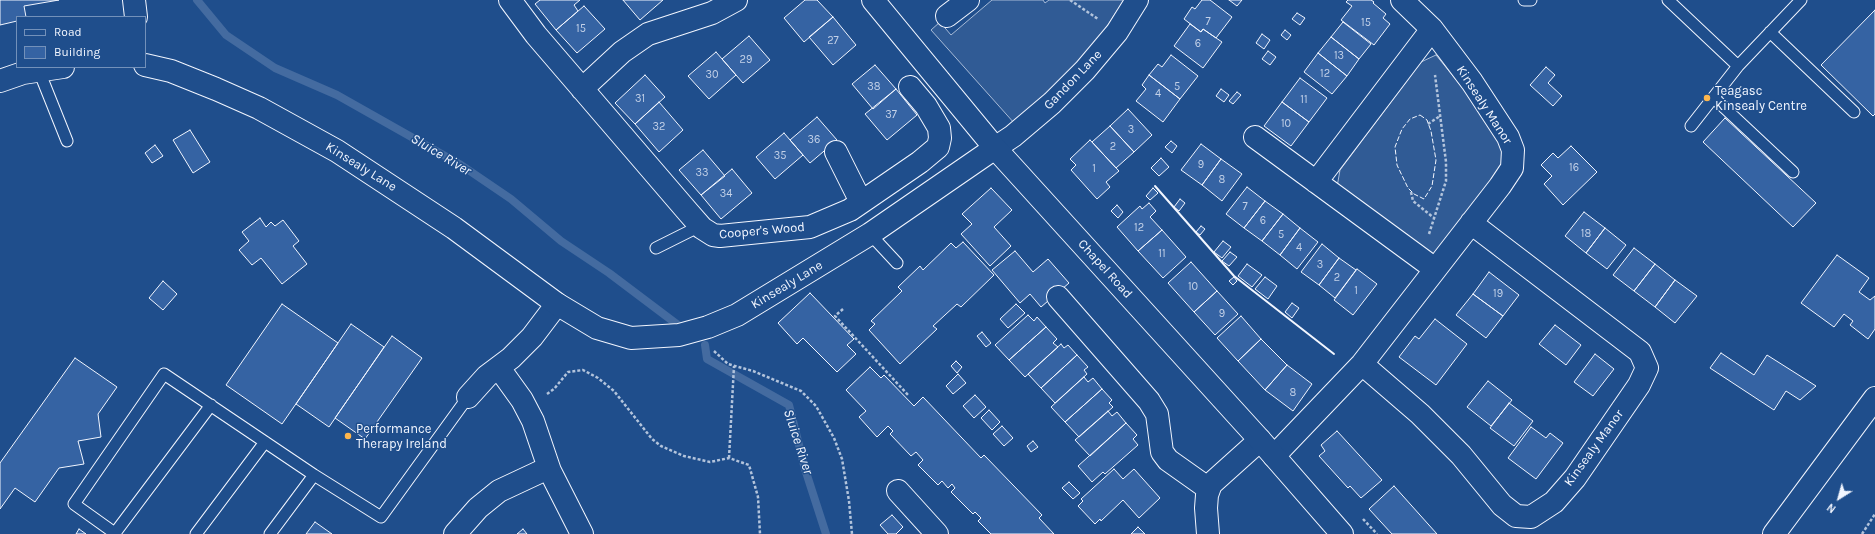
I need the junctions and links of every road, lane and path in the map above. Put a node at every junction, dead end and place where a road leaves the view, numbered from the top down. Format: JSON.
{"nodes":[{"id":1,"x":134,"y":0,"type":"edge"},
{"id":2,"x":510,"y":0,"type":"edge"},
{"id":3,"x":736,"y":0,"type":"edge"},
{"id":4,"x":873,"y":0,"type":"edge"},
{"id":5,"x":968,"y":0,"type":"edge"},
{"id":6,"x":1070,"y":0,"type":"edge"},
{"id":7,"x":1138,"y":0,"type":"edge"},
{"id":8,"x":1402,"y":0,"type":"edge"},
{"id":9,"x":1524,"y":0,"type":"edge"},
{"id":10,"x":1531,"y":0,"type":"edge"},
{"id":11,"x":1668,"y":0,"type":"edge"},
{"id":12,"x":1798,"y":1,"type":"edge"},
{"id":13,"x":136,"y":16,"type":"edge"},
{"id":14,"x":947,"y":16,"type":"dead end"},
{"id":15,"x":1101,"y":20,"type":"dead end"},
{"id":16,"x":1770,"y":32,"type":"junction"},
{"id":17,"x":1427,"y":35,"type":"junction"},
{"id":18,"x":146,"y":65,"type":"edge"},
{"id":19,"x":1738,"y":66,"type":"junction"},
{"id":20,"x":57,"y":68,"type":"edge"},
{"id":21,"x":39,"y":71,"type":"junction"},
{"id":22,"x":0,"y":81,"type":"edge"},
{"id":23,"x":910,"y":87,"type":"dead end"},
{"id":24,"x":582,"y":88,"type":"junction"},
{"id":25,"x":1714,"y":98,"type":"junction"},
{"id":26,"x":1854,"y":112,"type":"dead end"},
{"id":27,"x":1440,"y":116,"type":"junction"},
{"id":28,"x":1428,"y":124,"type":"dead end"},
{"id":29,"x":1692,"y":126,"type":"dead end"},
{"id":30,"x":1255,"y":137,"type":"dead end"},
{"id":31,"x":67,"y":140,"type":"dead end"},
{"id":32,"x":995,"y":148,"type":"junction"},
{"id":33,"x":836,"y":152,"type":"dead end"},
{"id":34,"x":1793,"y":172,"type":"dead end"},
{"id":35,"x":1316,"y":182,"type":"junction"},
{"id":36,"x":1412,"y":192,"type":"dead end"},
{"id":37,"x":861,"y":202,"type":"junction"},
{"id":38,"x":1434,"y":218,"type":"junction"},
{"id":39,"x":1471,"y":223,"type":"junction"},
{"id":40,"x":702,"y":228,"type":"junction"},
{"id":41,"x":870,"y":234,"type":"junction"},
{"id":42,"x":656,"y":248,"type":"dead end"},
{"id":43,"x":897,"y":263,"type":"dead end"},
{"id":44,"x":1428,"y":265,"type":"junction"},
{"id":45,"x":1058,"y":297,"type":"dead end"},
{"id":46,"x":557,"y":304,"type":"junction"},
{"id":47,"x":843,"y":309,"type":"dead end"},
{"id":48,"x":704,"y":328,"type":"junction"},
{"id":49,"x":1362,"y":364,"type":"junction"},
{"id":50,"x":734,"y":367,"type":"junction"},
{"id":51,"x":499,"y":368,"type":"junction"},
{"id":52,"x":909,"y":396,"type":"dead end"},
{"id":53,"x":468,"y":397,"type":"joint"},
{"id":54,"x":1875,"y":398,"type":"edge"},
{"id":55,"x":211,"y":405,"type":"junction"},
{"id":56,"x":525,"y":406,"type":"junction"},
{"id":57,"x":265,"y":442,"type":"junction"},
{"id":58,"x":1267,"y":448,"type":"junction"},
{"id":59,"x":729,"y":458,"type":"junction"},
{"id":60,"x":550,"y":471,"type":"junction"},
{"id":61,"x":314,"y":475,"type":"junction"},
{"id":62,"x":1209,"y":488,"type":"junction"},
{"id":63,"x":898,"y":491,"type":"dead end"},
{"id":64,"x":1875,"y":514,"type":"edge"},
{"id":65,"x":115,"y":534,"type":"edge"},
{"id":66,"x":196,"y":534,"type":"edge"},
{"id":67,"x":270,"y":534,"type":"edge"},
{"id":68,"x":455,"y":534,"type":"edge"},
{"id":69,"x":582,"y":534,"type":"edge"},
{"id":70,"x":760,"y":534,"type":"edge"},
{"id":71,"x":852,"y":534,"type":"edge"},
{"id":72,"x":937,"y":534,"type":"edge"},
{"id":73,"x":1208,"y":534,"type":"edge"},
{"id":74,"x":1342,"y":534,"type":"edge"},
{"id":75,"x":1774,"y":534,"type":"edge"},
{"id":76,"x":1862,"y":534,"type":"edge"}],
"edges":[{"from":1,"to":13,"type":"street"},
{"from":2,"to":24,"type":"street","name":"Cooper's Wood"},
{"from":3,"to":24,"type":"street"},
{"from":4,"to":32,"type":"street","name":"Chapel Road"},
{"from":5,"to":14,"type":"street"},
{"from":6,"to":15,"type":"path"},
{"from":7,"to":32,"type":"street","name":"Gandon Lane"},
{"from":8,"to":17,"type":"street","name":"Kinsealy Manor"},
{"from":9,"to":10,"type":"lane"},
{"from":11,"to":19,"type":"lane"},
{"from":12,"to":16,"type":"lane"},
{"from":16,"to":19,"type":"lane"},
{"from":16,"to":26,"type":"lane"},
{"from":17,"to":27,"type":"path"},
{"from":17,"to":35,"type":"street"},
{"from":17,"to":39,"type":"street","name":"Kinsealy Manor"},
{"from":18,"to":46,"type":"street","name":"Kinsealy Lane"},
{"from":19,"to":25,"type":"lane"},
{"from":20,"to":21,"type":"street"},
{"from":21,"to":22,"type":"street"},
{"from":21,"to":31,"type":"lane"},
{"from":23,"to":37,"type":"street","name":"Cooper's Wood"},
{"from":24,"to":40,"type":"street","name":"Cooper's Wood"},
{"from":25,"to":29,"type":"lane"},
{"from":25,"to":34,"type":"lane"},
{"from":27,"to":28,"type":"path"},
{"from":27,"to":38,"type":"path"},
{"from":30,"to":35,"type":"street"},
{"from":32,"to":41,"type":"street","name":"Kinsealy Lane"},
{"from":32,"to":58,"type":"street","name":"Chapel Road"},
{"from":33,"to":37,"type":"street"},
{"from":35,"to":44,"type":"street"},
{"from":36,"to":38,"type":"path"},
{"from":37,"to":40,"type":"street","name":"Cooper's Wood"},
{"from":38,"to":44,"type":"path"},
{"from":39,"to":44,"type":"street","name":"Kinsealy Manor"},
{"from":39,"to":49,"type":"street","name":"Kinsealy Manor"},
{"from":40,"to":42,"type":"lane"},
{"from":41,"to":43,"type":"lane"},
{"from":41,"to":48,"type":"street","name":"Kinsealy Lane"},
{"from":44,"to":49,"type":"street","name":"Kinsealy Manor"},
{"from":45,"to":62,"type":"street"},
{"from":46,"to":48,"type":"street","name":"Kinsealy Lane"},
{"from":46,"to":51,"type":"street"},
{"from":47,"to":52,"type":"path"},
{"from":48,"to":50,"type":"path"},
{"from":49,"to":58,"type":"street","name":"Kinsealy Manor"},
{"from":50,"to":59,"type":"path"},
{"from":50,"to":71,"type":"path"},
{"from":51,"to":53,"type":"street"},
{"from":51,"to":56,"type":"street"},
{"from":53,"to":61,"type":"lane"},
{"from":54,"to":75,"type":"street"},
{"from":55,"to":57,"type":"lane"},
{"from":55,"to":65,"type":"lane"},
{"from":55,"to":65,"type":"lane"},
{"from":56,"to":59,"type":"path"},
{"from":56,"to":60,"type":"street"},
{"from":57,"to":61,"type":"lane"},
{"from":57,"to":66,"type":"lane"},
{"from":58,"to":62,"type":"street","name":"Kinsealy Manor"},
{"from":58,"to":74,"type":"street","name":"Chapel Road"},
{"from":59,"to":70,"type":"path"},
{"from":60,"to":68,"type":"street"},
{"from":60,"to":69,"type":"street"},
{"from":61,"to":67,"type":"lane"},
{"from":62,"to":73,"type":"street"},
{"from":63,"to":72,"type":"street"},
{"from":64,"to":76,"type":"path"}]}
